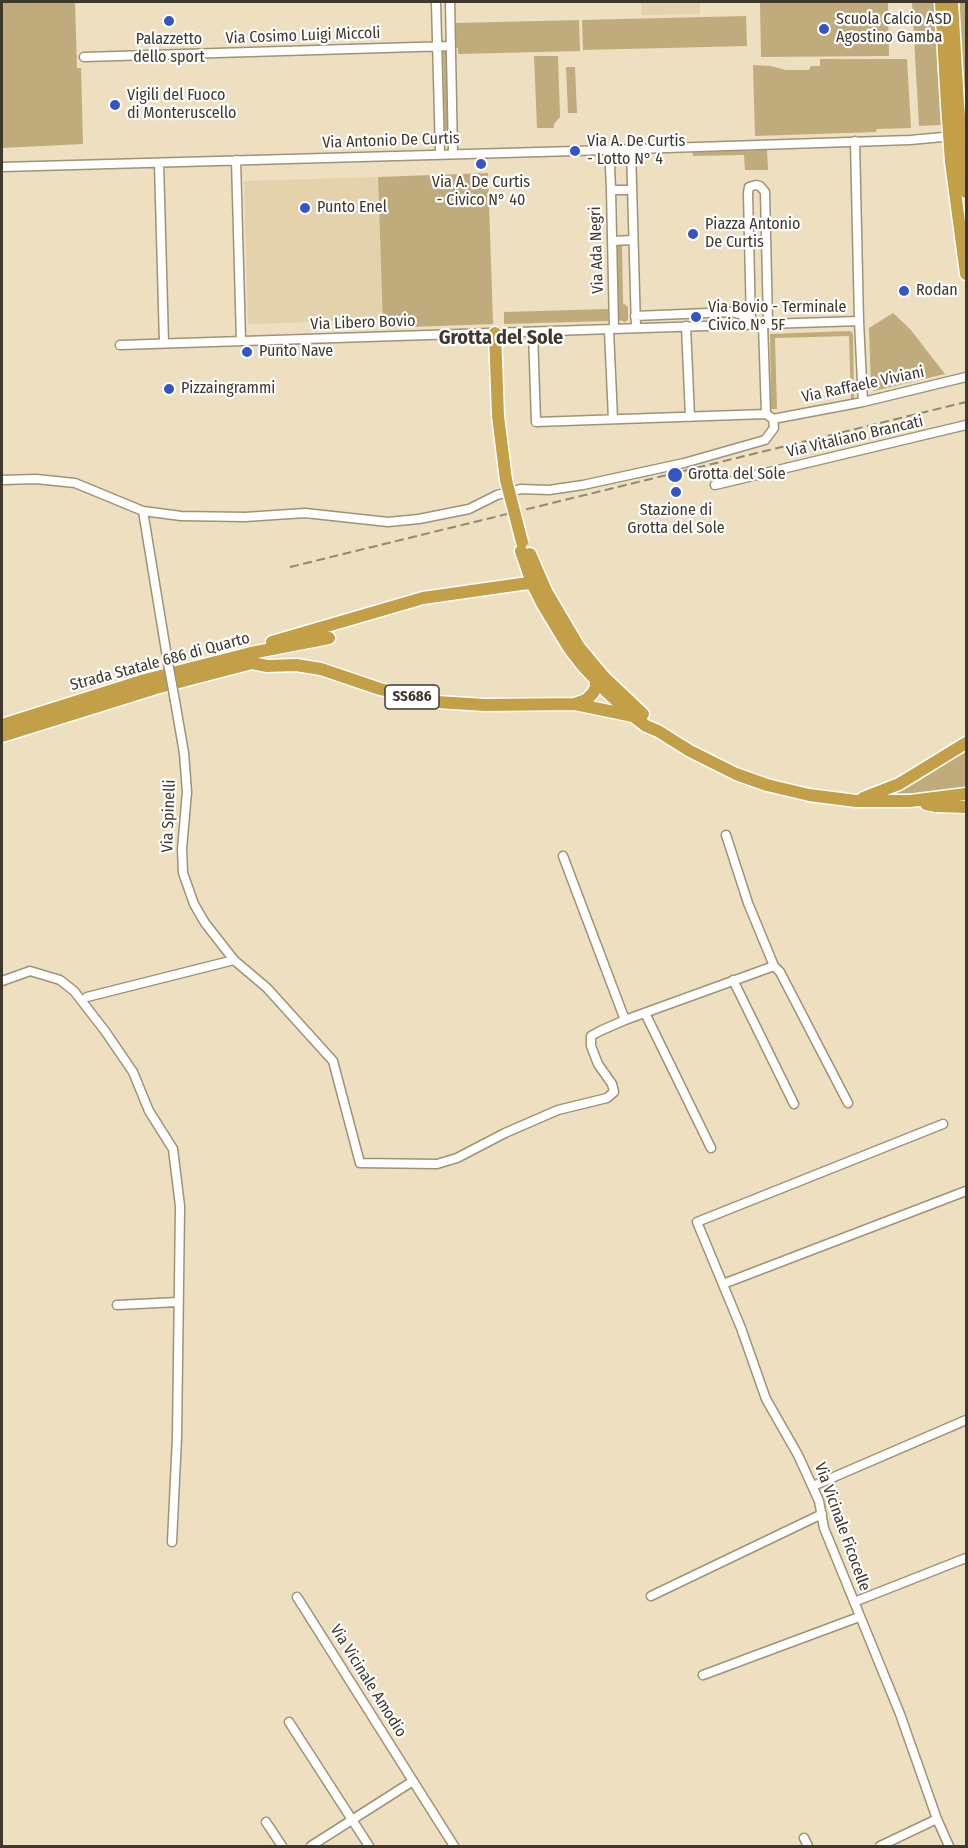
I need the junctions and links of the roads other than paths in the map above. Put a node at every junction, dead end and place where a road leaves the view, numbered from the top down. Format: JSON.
{"nodes":[{"id":1,"x":436,"y":2,"type":"edge"},
{"id":2,"x":450,"y":2,"type":"edge"},
{"id":3,"x":942,"y":2,"type":"edge"},
{"id":4,"x":952,"y":2,"type":"edge"},
{"id":5,"x":450,"y":46,"type":"junction"},
{"id":6,"x":438,"y":47,"type":"junction"},
{"id":7,"x":84,"y":57,"type":"dead end"},
{"id":8,"x":953,"y":105,"type":"junction"},
{"id":9,"x":966,"y":136,"type":"edge"},
{"id":10,"x":855,"y":141,"type":"junction"},
{"id":11,"x":631,"y":149,"type":"junction"},
{"id":12,"x":440,"y":154,"type":"junction"},
{"id":13,"x":453,"y":154,"type":"junction"},
{"id":14,"x":236,"y":160,"type":"junction"},
{"id":15,"x":957,"y":162,"type":"junction"},
{"id":16,"x":159,"y":163,"type":"junction"},
{"id":17,"x":2,"y":167,"type":"edge"},
{"id":18,"x":610,"y":167,"type":"dead end"},
{"id":19,"x":610,"y":190,"type":"junction"},
{"id":20,"x":632,"y":190,"type":"junction"},
{"id":21,"x":966,"y":192,"type":"edge"},
{"id":22,"x":749,"y":236,"type":"junction"},
{"id":23,"x":765,"y":236,"type":"junction"},
{"id":24,"x":633,"y":240,"type":"junction"},
{"id":25,"x":612,"y":241,"type":"junction"},
{"id":26,"x":966,"y":274,"type":"edge"},
{"id":27,"x":635,"y":316,"type":"junction"},
{"id":28,"x":859,"y":321,"type":"junction"},
{"id":29,"x":751,"y":324,"type":"junction"},
{"id":30,"x":765,"y":324,"type":"junction"},
{"id":31,"x":686,"y":326,"type":"junction"},
{"id":32,"x":636,"y":328,"type":"junction"},
{"id":33,"x":612,"y":329,"type":"junction"},
{"id":34,"x":532,"y":332,"type":"junction"},
{"id":35,"x":495,"y":333,"type":"junction"},
{"id":36,"x":240,"y":341,"type":"junction"},
{"id":37,"x":164,"y":343,"type":"junction"},
{"id":38,"x":120,"y":345,"type":"dead end"},
{"id":39,"x":966,"y":377,"type":"edge"},
{"id":40,"x":863,"y":402,"type":"junction"},
{"id":41,"x":770,"y":416,"type":"junction"},
{"id":42,"x":690,"y":417,"type":"junction"},
{"id":43,"x":613,"y":419,"type":"junction"},
{"id":44,"x":966,"y":425,"type":"edge"},
{"id":45,"x":2,"y":480,"type":"edge"},
{"id":46,"x":715,"y":485,"type":"dead end"},
{"id":47,"x":143,"y":510,"type":"junction"},
{"id":48,"x":522,"y":546,"type":"junction"},
{"id":49,"x":532,"y":583,"type":"junction"},
{"id":50,"x":509,"y":585,"type":"junction"},
{"id":51,"x":546,"y":591,"type":"junction"},
{"id":52,"x":328,"y":638,"type":"dead end"},
{"id":53,"x":574,"y":647,"type":"junction"},
{"id":54,"x":251,"y":658,"type":"junction"},
{"id":55,"x":595,"y":666,"type":"junction"},
{"id":56,"x":596,"y":682,"type":"junction"},
{"id":57,"x":575,"y":704,"type":"junction"},
{"id":58,"x":633,"y":716,"type":"junction"},
{"id":59,"x":2,"y":725,"type":"edge"},
{"id":60,"x":658,"y":731,"type":"junction"},
{"id":61,"x":2,"y":736,"type":"edge"},
{"id":62,"x":966,"y":743,"type":"edge"},
{"id":63,"x":966,"y":794,"type":"edge"},
{"id":64,"x":856,"y":801,"type":"junction"},
{"id":65,"x":910,"y":801,"type":"junction"},
{"id":66,"x":966,"y":807,"type":"edge"},
{"id":67,"x":726,"y":836,"type":"dead end"},
{"id":68,"x":563,"y":856,"type":"dead end"},
{"id":69,"x":234,"y":960,"type":"junction"},
{"id":70,"x":774,"y":966,"type":"junction"},
{"id":71,"x":733,"y":980,"type":"junction"},
{"id":72,"x":2,"y":981,"type":"edge"},
{"id":73,"x":84,"y":998,"type":"junction"},
{"id":74,"x":645,"y":1013,"type":"junction"},
{"id":75,"x":626,"y":1020,"type":"junction"},
{"id":76,"x":794,"y":1104,"type":"dead end"},
{"id":77,"x":848,"y":1104,"type":"dead end"},
{"id":78,"x":943,"y":1124,"type":"dead end"},
{"id":79,"x":711,"y":1148,"type":"dead end"},
{"id":80,"x":966,"y":1191,"type":"edge"},
{"id":81,"x":723,"y":1284,"type":"junction"},
{"id":82,"x":178,"y":1302,"type":"junction"},
{"id":83,"x":117,"y":1305,"type":"dead end"},
{"id":84,"x":966,"y":1420,"type":"edge"},
{"id":85,"x":813,"y":1486,"type":"junction"},
{"id":86,"x":822,"y":1514,"type":"junction"},
{"id":87,"x":172,"y":1542,"type":"dead end"},
{"id":88,"x":966,"y":1558,"type":"edge"},
{"id":89,"x":651,"y":1596,"type":"dead end"},
{"id":90,"x":297,"y":1597,"type":"dead end"},
{"id":91,"x":854,"y":1602,"type":"junction"},
{"id":92,"x":859,"y":1617,"type":"junction"},
{"id":93,"x":703,"y":1675,"type":"dead end"},
{"id":94,"x":289,"y":1722,"type":"dead end"},
{"id":95,"x":413,"y":1781,"type":"junction"},
{"id":96,"x":352,"y":1819,"type":"junction"},
{"id":97,"x":937,"y":1819,"type":"junction"},
{"id":98,"x":266,"y":1822,"type":"dead end"},
{"id":99,"x":282,"y":1846,"type":"edge"},
{"id":100,"x":310,"y":1846,"type":"edge"},
{"id":101,"x":369,"y":1846,"type":"edge"},
{"id":102,"x":454,"y":1846,"type":"edge"},
{"id":103,"x":880,"y":1846,"type":"edge"},
{"id":104,"x":949,"y":1846,"type":"edge"}],
"edges":[{"from":1,"to":6,"type":"street"},
{"from":2,"to":5,"type":"street"},
{"from":3,"to":8,"type":"highway"},
{"from":4,"to":8,"type":"highway"},
{"from":5,"to":6,"type":"street","name":"Via Cosimo Luigi Miccoli"},
{"from":5,"to":13,"type":"street"},
{"from":6,"to":7,"type":"street","name":"Via Cosimo Luigi Miccoli"},
{"from":6,"to":12,"type":"street"},
{"from":8,"to":15,"type":"highway","bridge":true},
{"from":9,"to":10,"type":"street","name":"Via Antonio De Curtis"},
{"from":10,"to":11,"type":"street","name":"Via Antonio De Curtis"},
{"from":10,"to":28,"type":"street"},
{"from":11,"to":13,"type":"street","name":"Via Antonio De Curtis"},
{"from":11,"to":20,"type":"street"},
{"from":12,"to":13,"type":"street","name":"Via Antonio De Curtis"},
{"from":12,"to":14,"type":"street","name":"Via Antonio De Curtis"},
{"from":14,"to":16,"type":"street","name":"Via Antonio De Curtis"},
{"from":14,"to":36,"type":"street"},
{"from":15,"to":21,"type":"highway"},
{"from":15,"to":26,"type":"highway"},
{"from":16,"to":17,"type":"street","name":"Via Antonio De Curtis"},
{"from":16,"to":37,"type":"street"},
{"from":18,"to":19,"type":"street"},
{"from":19,"to":20,"type":"street","name":"Via Ada Negri"},
{"from":19,"to":25,"type":"street","name":"Via Ada Negri"},
{"from":20,"to":24,"type":"street"},
{"from":22,"to":23,"type":"street"},
{"from":22,"to":23,"type":"street"},
{"from":22,"to":29,"type":"street"},
{"from":23,"to":30,"type":"street"},
{"from":24,"to":25,"type":"street"},
{"from":24,"to":27,"type":"street"},
{"from":25,"to":33,"type":"street","name":"Via Ada Negri"},
{"from":27,"to":29,"type":"street"},
{"from":27,"to":32,"type":"street"},
{"from":28,"to":30,"type":"street","name":"Via Libero Bovio"},
{"from":28,"to":40,"type":"street"},
{"from":29,"to":30,"type":"street","name":"Via Libero Bovio"},
{"from":29,"to":31,"type":"street","name":"Via Libero Bovio"},
{"from":30,"to":41,"type":"street"},
{"from":31,"to":32,"type":"street","name":"Via Libero Bovio"},
{"from":31,"to":42,"type":"street"},
{"from":32,"to":33,"type":"street","name":"Via Libero Bovio"},
{"from":33,"to":34,"type":"street","name":"Via Libero Bovio"},
{"from":33,"to":43,"type":"street","name":"Via Ada Negri"},
{"from":34,"to":35,"type":"street","name":"Via Libero Bovio"},
{"from":34,"to":43,"type":"street","name":"Via Raffaele Viviani"},
{"from":35,"to":36,"type":"street","name":"Via Libero Bovio"},
{"from":35,"to":48,"type":"highway","number":"SS686","bridge":true},
{"from":36,"to":37,"type":"street","name":"Via Libero Bovio"},
{"from":37,"to":38,"type":"street","name":"Via Libero Bovio"},
{"from":39,"to":40,"type":"street","name":"Via Raffaele Viviani"},
{"from":40,"to":41,"type":"street","name":"Via Raffaele Viviani"},
{"from":41,"to":42,"type":"street","name":"Via Raffaele Viviani"},
{"from":41,"to":47,"type":"street"},
{"from":42,"to":43,"type":"street","name":"Via Raffaele Viviani"},
{"from":44,"to":46,"type":"street","name":"Via Vitaliano Brancati"},
{"from":45,"to":47,"type":"street"},
{"from":47,"to":69,"type":"street","name":"Via Spinelli","bridge":true},
{"from":48,"to":49,"type":"highway","number":"SS686"},
{"from":48,"to":50,"type":"highway","number":"SS686"},
{"from":48,"to":51,"type":"highway","number":"SS686"},
{"from":49,"to":50,"type":"highway","number":"SS686"},
{"from":49,"to":51,"type":"highway","number":"SS686"},
{"from":49,"to":53,"type":"highway","number":"SS686"},
{"from":50,"to":54,"type":"highway","number":"SS686"},
{"from":51,"to":53,"type":"highway","number":"SS686"},
{"from":52,"to":54,"type":"highway","name":"Strada Statale 686 di Quarto","number":"SS686"},
{"from":53,"to":55,"type":"highway","number":"SS686"},
{"from":53,"to":56,"type":"highway","number":"SS686"},
{"from":54,"to":57,"type":"highway","number":"SS686"},
{"from":54,"to":59,"type":"highway","name":"Strada Statale 686 di Quarto","number":"SS686"},
{"from":54,"to":61,"type":"highway","name":"Strada Statale 686 di Quarto","number":"SS686"},
{"from":55,"to":56,"type":"highway"},
{"from":55,"to":60,"type":"highway","number":"SS686"},
{"from":56,"to":57,"type":"highway"},
{"from":56,"to":58,"type":"highway","number":"SS686"},
{"from":57,"to":58,"type":"highway","number":"SS686"},
{"from":58,"to":60,"type":"highway","number":"SS686"},
{"from":60,"to":64,"type":"highway","number":"SS686"},
{"from":62,"to":64,"type":"highway"},
{"from":63,"to":65,"type":"highway"},
{"from":64,"to":65,"type":"highway","number":"SS686"},
{"from":65,"to":66,"type":"highway"},
{"from":67,"to":70,"type":"street"},
{"from":68,"to":75,"type":"street"},
{"from":69,"to":73,"type":"street"},
{"from":69,"to":75,"type":"street","name":"Via Spinelli"},
{"from":70,"to":71,"type":"street"},
{"from":70,"to":77,"type":"street"},
{"from":71,"to":74,"type":"street"},
{"from":71,"to":76,"type":"street"},
{"from":72,"to":73,"type":"street"},
{"from":73,"to":82,"type":"street"},
{"from":74,"to":75,"type":"street"},
{"from":74,"to":79,"type":"street"},
{"from":78,"to":81,"type":"street","name":"Via Vicinale Ficocelle"},
{"from":80,"to":81,"type":"street"},
{"from":81,"to":85,"type":"street","name":"Via Vicinale Ficocelle"},
{"from":82,"to":83,"type":"street"},
{"from":82,"to":87,"type":"street"},
{"from":84,"to":85,"type":"street"},
{"from":85,"to":86,"type":"street","name":"Via Vicinale Ficocelle"},
{"from":86,"to":89,"type":"street"},
{"from":86,"to":91,"type":"street","name":"Via Vicinale Ficocelle"},
{"from":88,"to":91,"type":"street"},
{"from":90,"to":95,"type":"street","name":"Via Vicinale Amodio"},
{"from":91,"to":92,"type":"street","name":"Via Vicinale Ficocelle"},
{"from":92,"to":93,"type":"street"},
{"from":92,"to":97,"type":"street","name":"Via Vicinale Ficocelle"},
{"from":94,"to":96,"type":"street"},
{"from":95,"to":96,"type":"street"},
{"from":95,"to":102,"type":"street","name":"Via Vicinale Amodio"},
{"from":96,"to":100,"type":"street"},
{"from":96,"to":101,"type":"street"},
{"from":97,"to":103,"type":"street"},
{"from":97,"to":104,"type":"street","name":"Via Vicinale Ficocelle"},
{"from":98,"to":99,"type":"street"}]}
